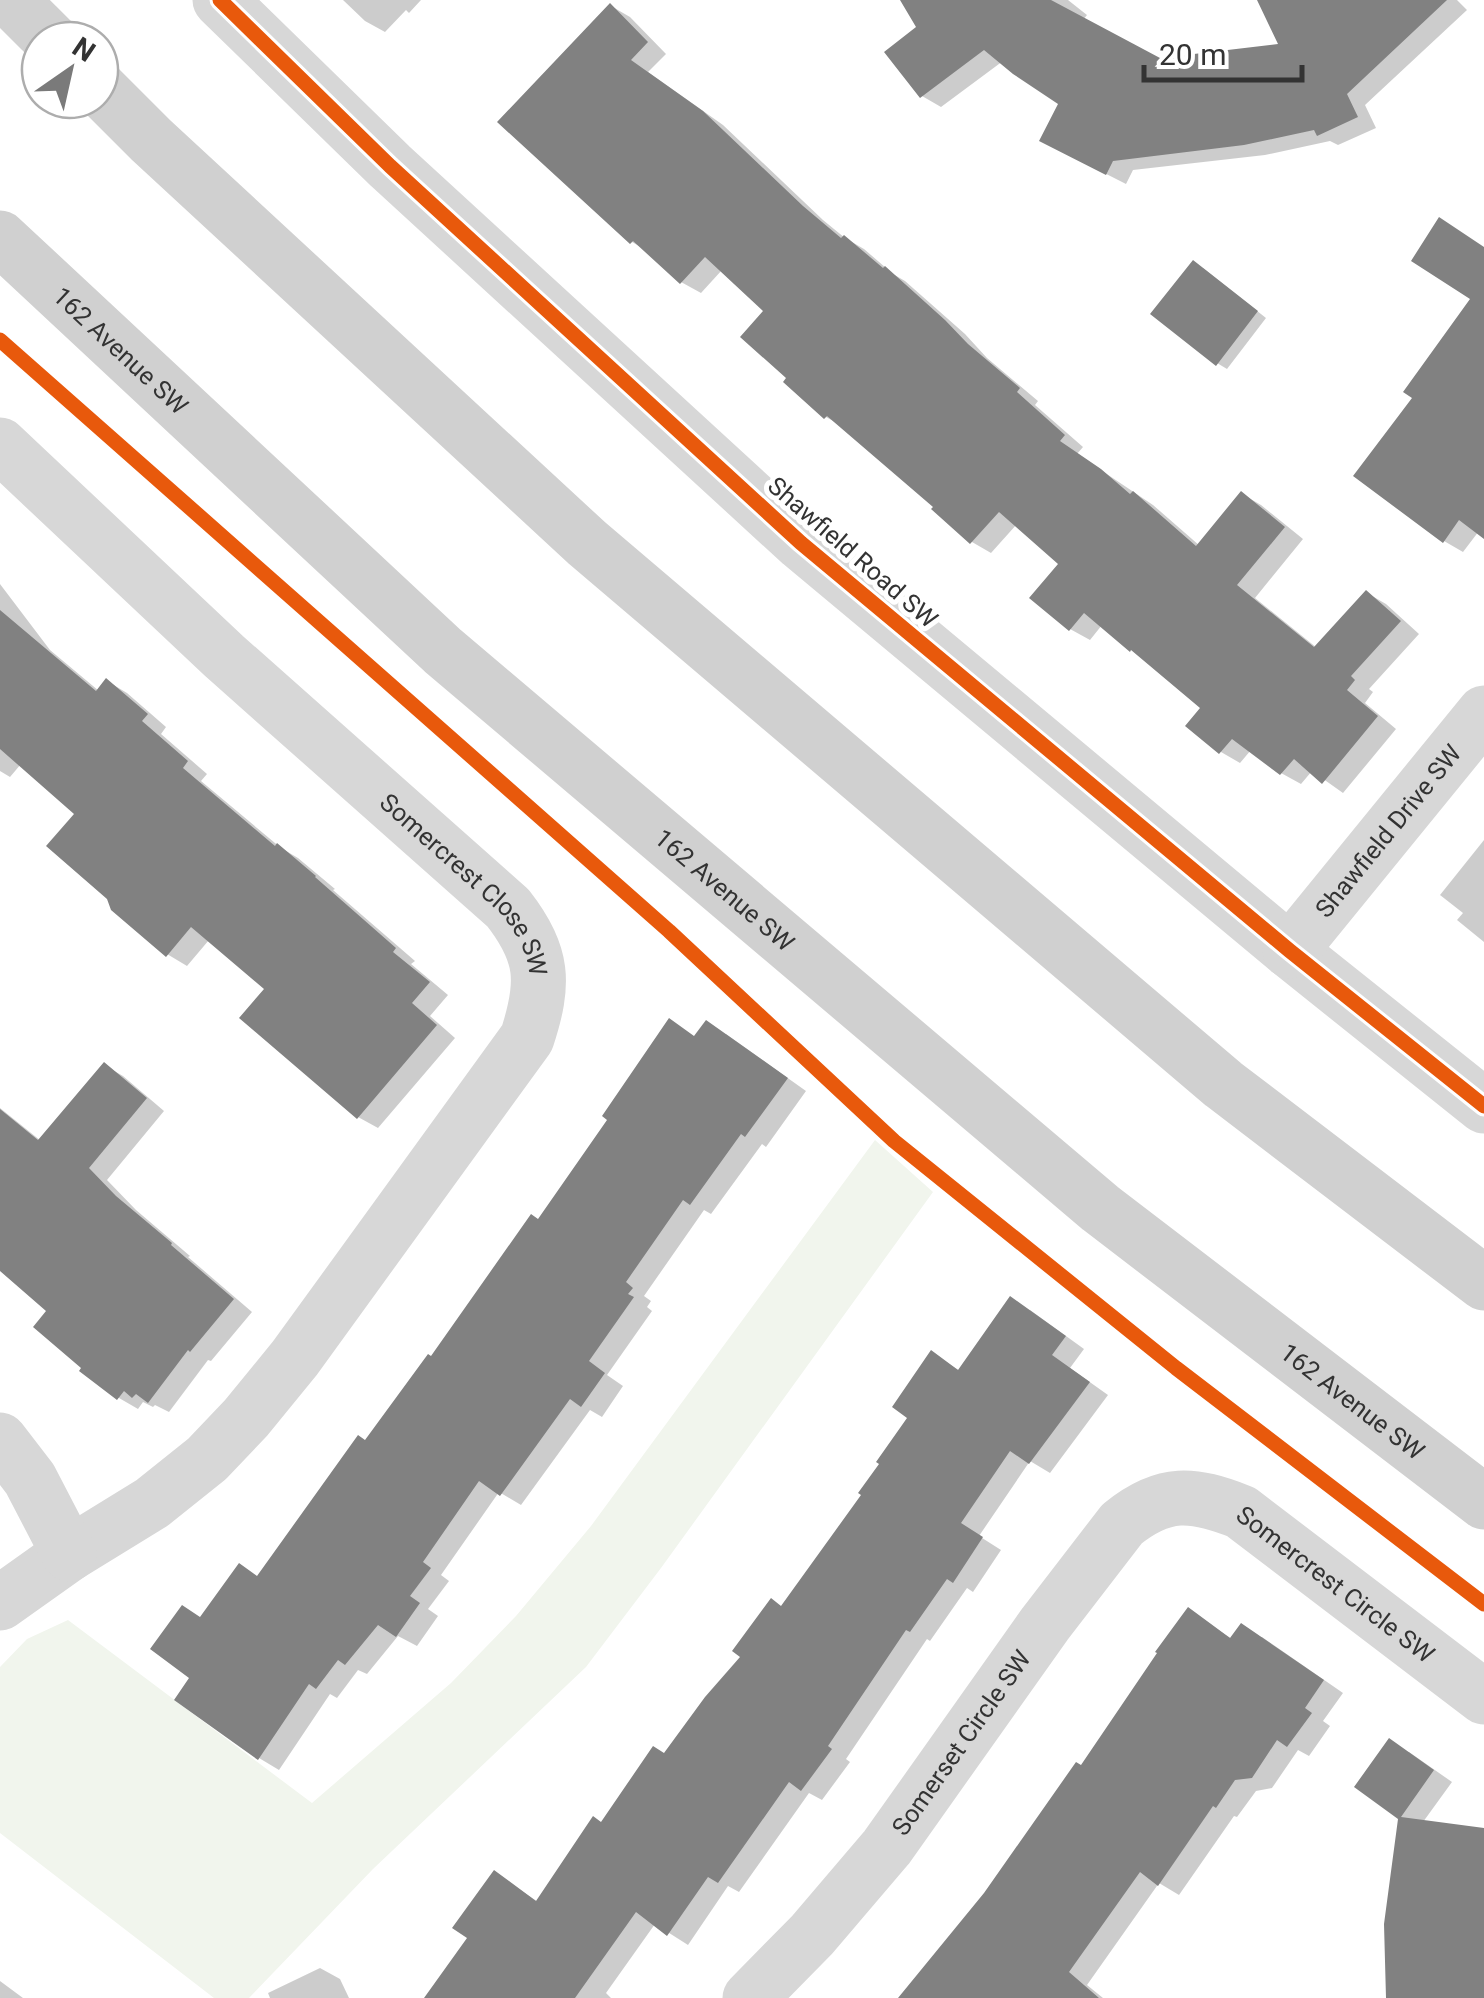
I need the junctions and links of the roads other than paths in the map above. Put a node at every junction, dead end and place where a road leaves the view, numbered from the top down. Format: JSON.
{"nodes":[{"id":1,"x":11,"y":0,"type":"edge"},
{"id":2,"x":220,"y":0,"type":"edge"},
{"id":3,"x":31,"y":20,"type":"edge"},
{"id":4,"x":120,"y":109,"type":"edge"},
{"id":5,"x":0,"y":238,"type":"edge"},
{"id":6,"x":0,"y":444,"type":"edge"},
{"id":7,"x":1484,"y":713,"type":"edge"},
{"id":8,"x":1290,"y":950,"type":"junction"},
{"id":9,"x":1484,"y":1106,"type":"edge"},
{"id":10,"x":1484,"y":1282,"type":"edge"},
{"id":11,"x":0,"y":1440,"type":"edge"},
{"id":12,"x":1177,"y":1498,"type":"joint"},
{"id":13,"x":1484,"y":1502,"type":"edge"},
{"id":14,"x":69,"y":1554,"type":"junction"},
{"id":15,"x":0,"y":1603,"type":"edge"},
{"id":16,"x":1484,"y":1697,"type":"edge"},
{"id":17,"x":750,"y":1998,"type":"edge"}],
"edges":[{"from":1,"to":3,"type":"main road"},
{"from":2,"to":8,"type":"street","name":"Shawfield Road SW"},
{"from":4,"to":10,"type":"main road"},
{"from":5,"to":13,"type":"main road","name":"162 Avenue SW"},
{"from":6,"to":14,"type":"street","name":"Somercrest Close SW"},
{"from":7,"to":8,"type":"street","name":"Shawfield Drive SW"},
{"from":8,"to":9,"type":"street","name":"Shawfield Road SW"},
{"from":11,"to":14,"type":"street"},
{"from":12,"to":16,"type":"street","name":"Somercrest Circle SW"},
{"from":12,"to":17,"type":"street","name":"Somerset Circle SW"},
{"from":14,"to":15,"type":"street","name":"Somercrest Close SW"}]}
